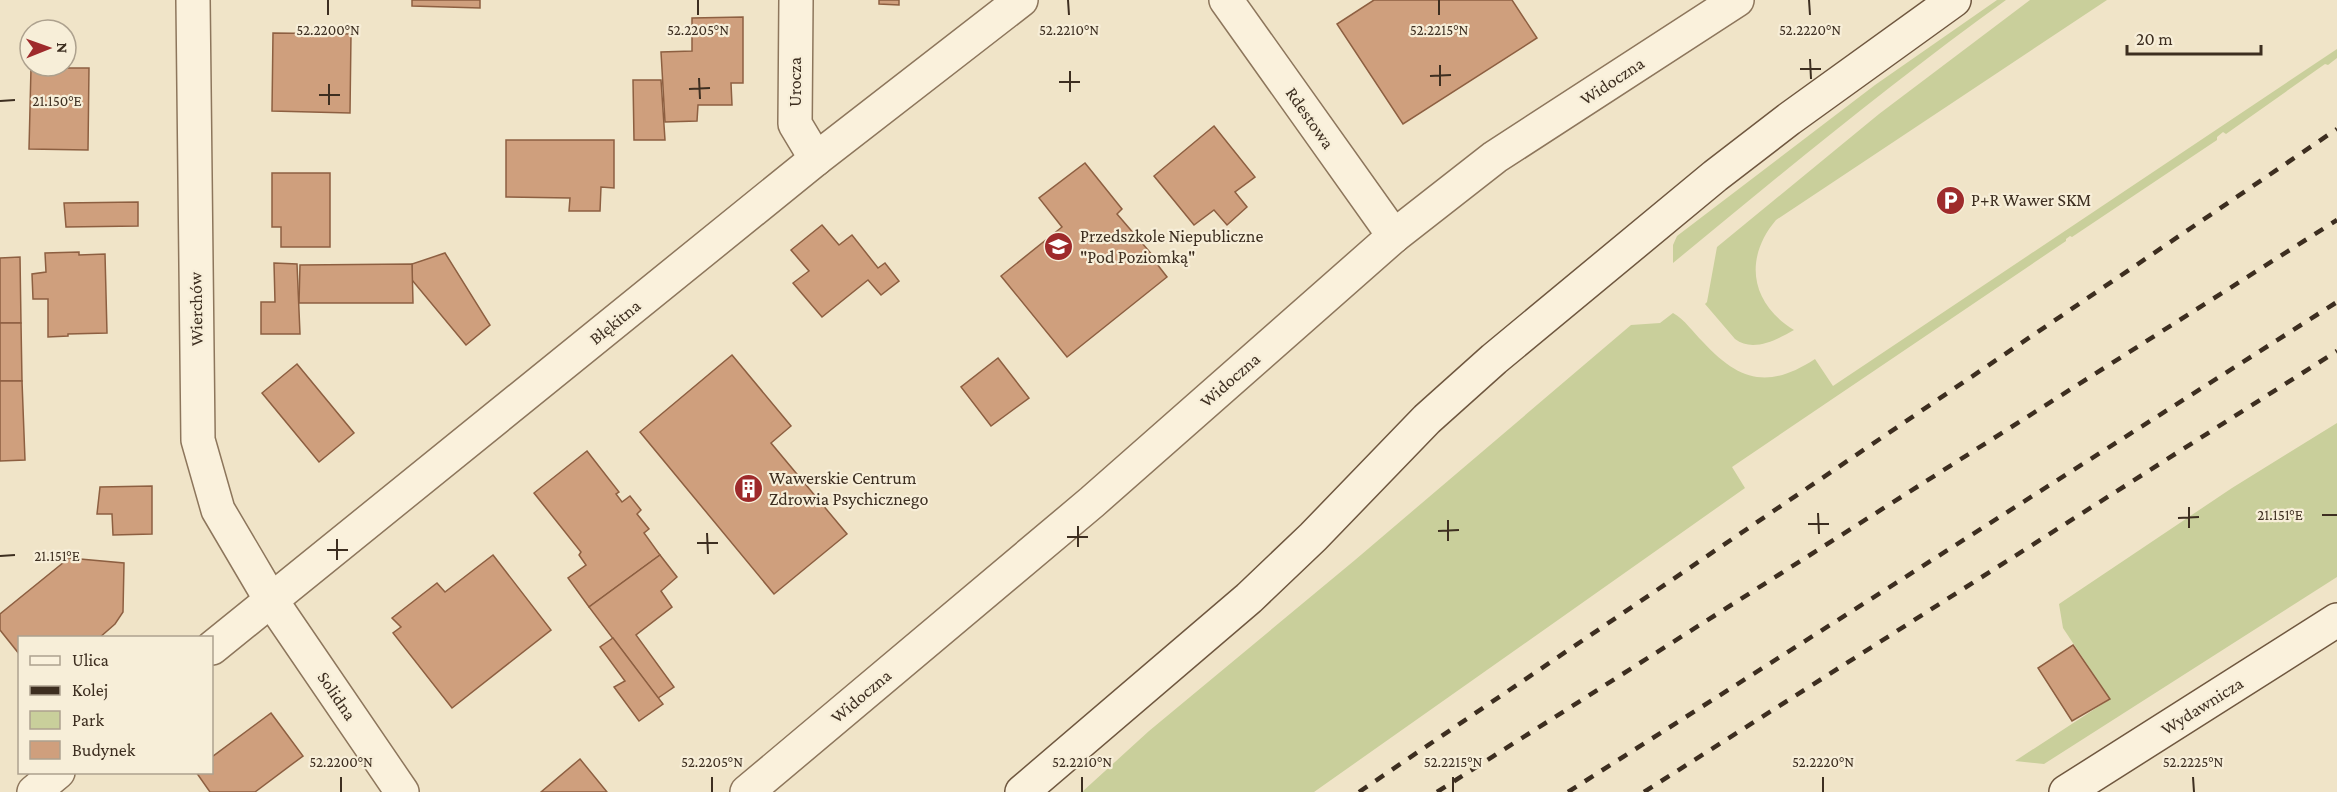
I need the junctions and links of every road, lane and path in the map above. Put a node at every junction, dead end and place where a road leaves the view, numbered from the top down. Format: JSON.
{"nodes":[{"id":1,"x":192,"y":0,"type":"edge"},
{"id":2,"x":796,"y":0,"type":"edge"},
{"id":3,"x":1021,"y":0,"type":"edge"},
{"id":4,"x":1226,"y":0,"type":"edge"},
{"id":5,"x":1737,"y":0,"type":"edge"},
{"id":6,"x":1954,"y":0,"type":"edge"},
{"id":7,"x":816,"y":159,"type":"junction"},
{"id":8,"x":1394,"y":236,"type":"junction"},
{"id":9,"x":271,"y":600,"type":"junction"},
{"id":10,"x":2337,"y":620,"type":"edge"},
{"id":11,"x":213,"y":647,"type":"edge"},
{"id":12,"x":56,"y":774,"type":"edge"},
{"id":13,"x":34,"y":792,"type":"edge"},
{"id":14,"x":402,"y":792,"type":"edge"},
{"id":15,"x":747,"y":792,"type":"edge"},
{"id":16,"x":1022,"y":792,"type":"edge"},
{"id":17,"x":2066,"y":792,"type":"edge"}],
"edges":[{"from":1,"to":9,"type":"street","name":"Wierchów"},
{"from":2,"to":7,"type":"street","name":"Urocza"},
{"from":3,"to":7,"type":"street","name":"Błękitna"},
{"from":4,"to":8,"type":"street","name":"Rdestowa"},
{"from":5,"to":8,"type":"street","name":"Widoczna"},
{"from":6,"to":16,"type":"street"},
{"from":7,"to":9,"type":"street","name":"Błękitna"},
{"from":8,"to":15,"type":"street","name":"Widoczna"},
{"from":9,"to":11,"type":"street","name":"Błękitna"},
{"from":9,"to":14,"type":"street","name":"Solidna"},
{"from":10,"to":17,"type":"street","name":"Wydawnicza"},
{"from":12,"to":13,"type":"street"}]}
